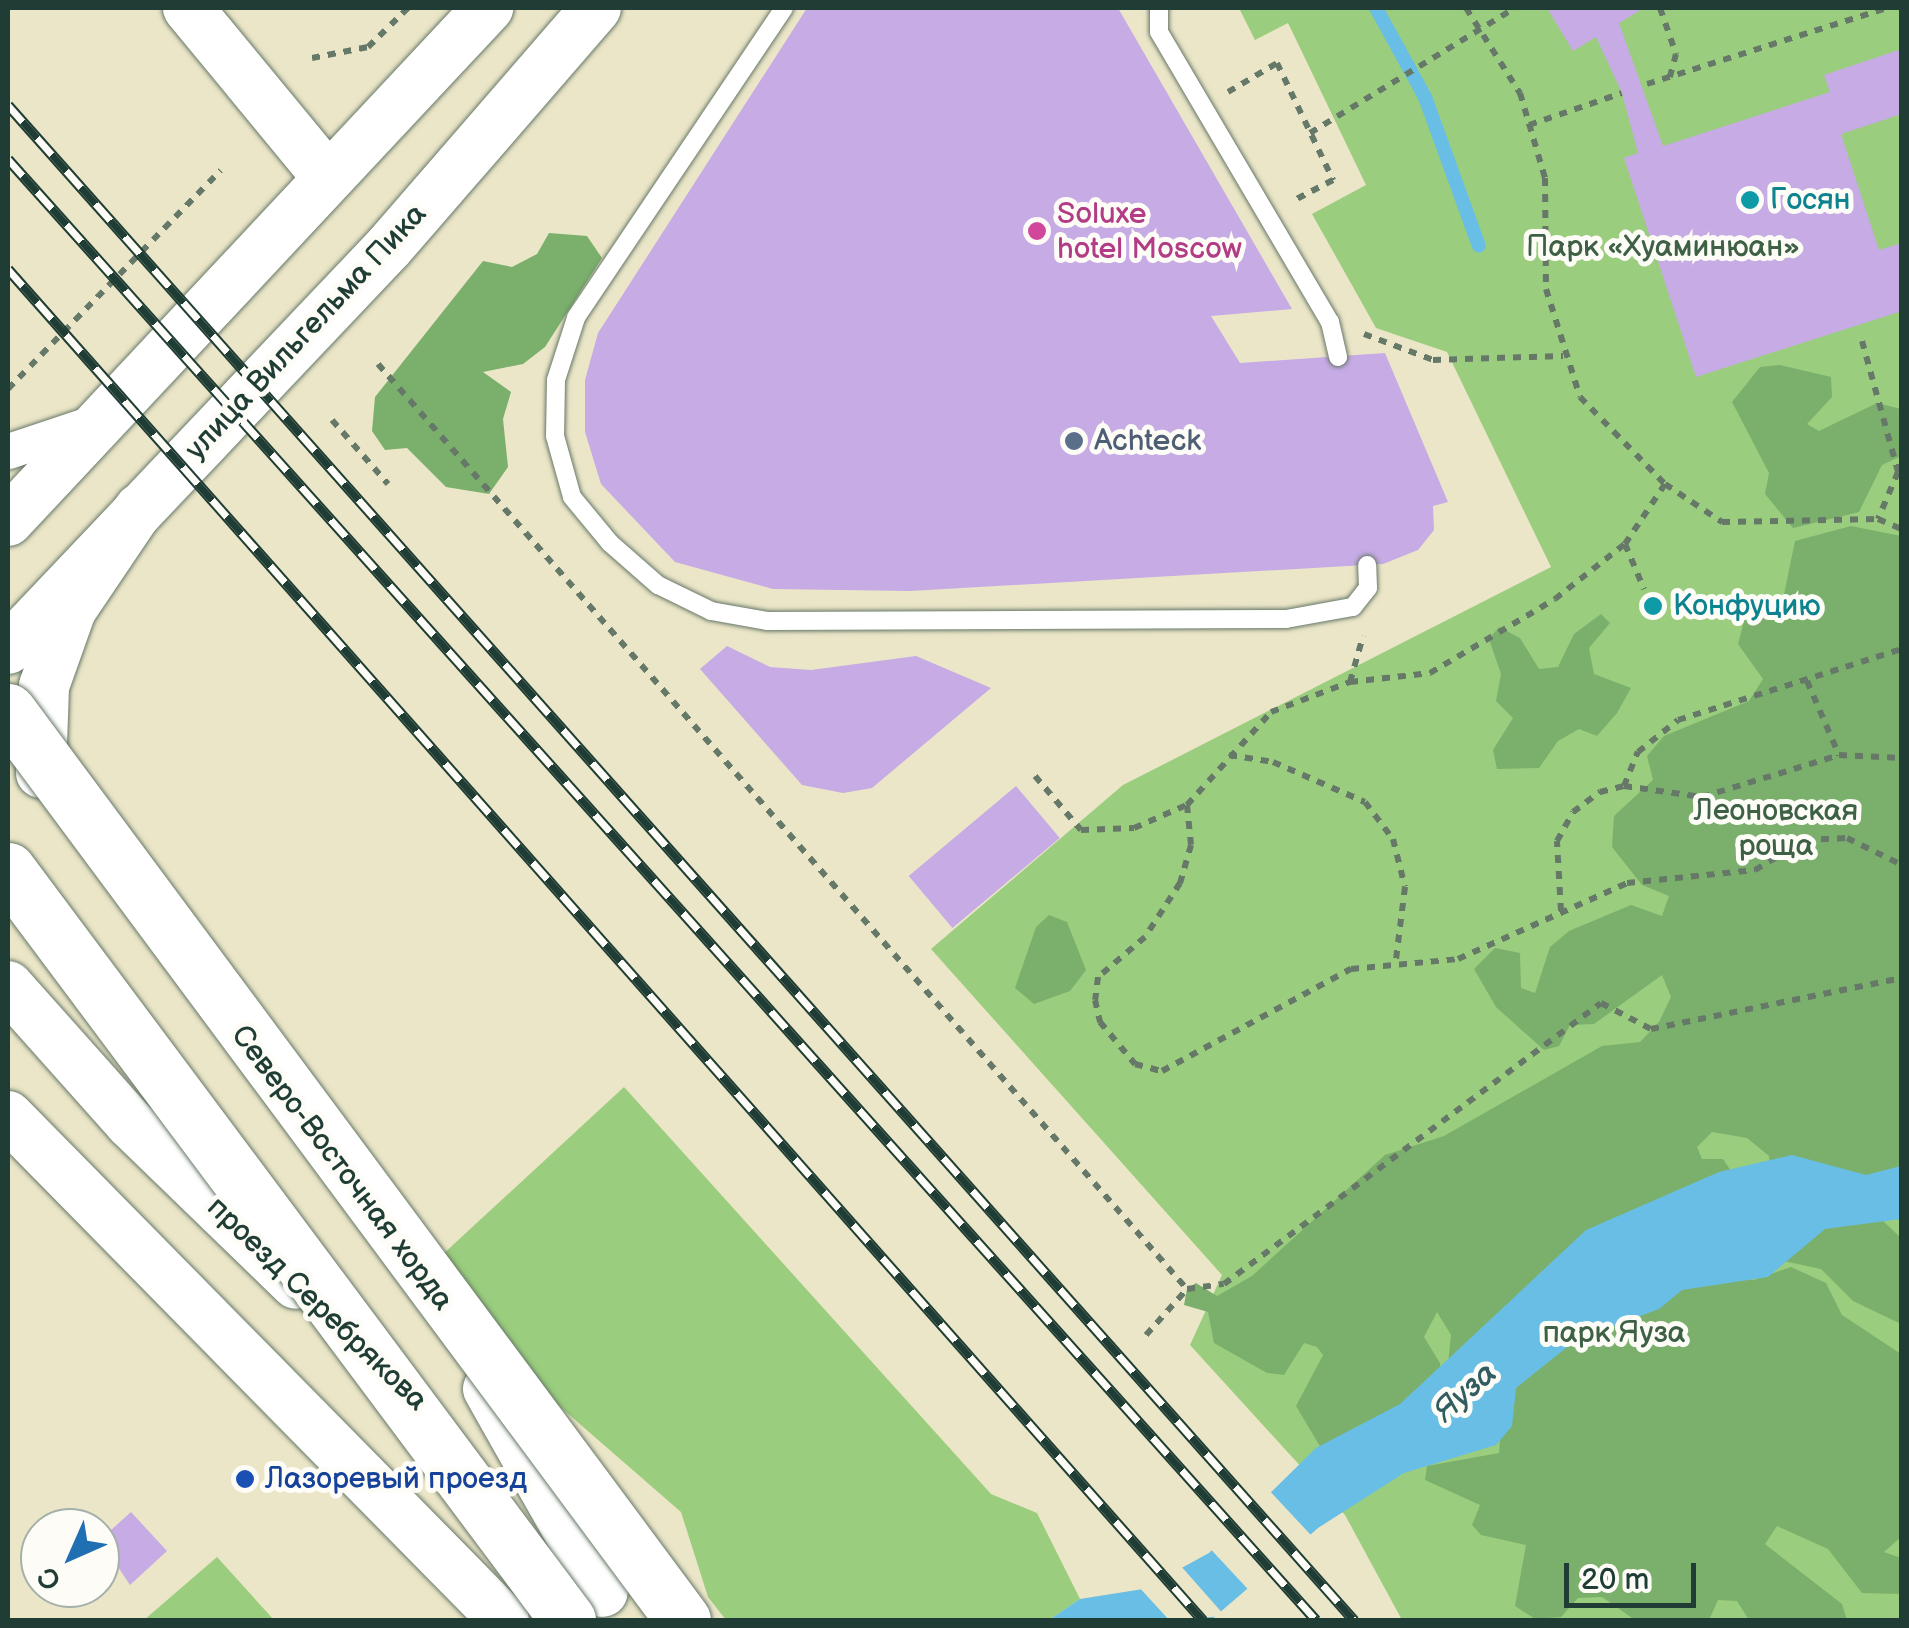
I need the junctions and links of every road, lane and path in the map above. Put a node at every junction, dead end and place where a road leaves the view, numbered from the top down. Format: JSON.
{"nodes":[{"id":1,"x":188,"y":8,"type":"edge"},
{"id":2,"x":408,"y":8,"type":"edge"},
{"id":3,"x":469,"y":8,"type":"edge"},
{"id":4,"x":488,"y":8,"type":"edge"},
{"id":5,"x":596,"y":8,"type":"edge"},
{"id":6,"x":784,"y":8,"type":"edge"},
{"id":7,"x":1159,"y":8,"type":"edge"},
{"id":8,"x":1466,"y":8,"type":"edge"},
{"id":9,"x":1515,"y":8,"type":"edge"},
{"id":10,"x":1660,"y":8,"type":"edge"},
{"id":11,"x":1887,"y":8,"type":"edge"},
{"id":12,"x":1480,"y":29,"type":"junction"},
{"id":13,"x":312,"y":58,"type":"dead end"},
{"id":14,"x":1670,"y":78,"type":"junction"},
{"id":15,"x":423,"y":80,"type":"junction"},
{"id":16,"x":1647,"y":84,"type":"dead end"},
{"id":17,"x":1622,"y":93,"type":"dead end"},
{"id":18,"x":1204,"y":107,"type":"junction"},
{"id":19,"x":1529,"y":125,"type":"junction"},
{"id":20,"x":1310,"y":133,"type":"junction"},
{"id":21,"x":221,"y":170,"type":"dead end"},
{"id":22,"x":328,"y":178,"type":"junction"},
{"id":23,"x":1267,"y":214,"type":"junction"},
{"id":24,"x":1862,"y":341,"type":"dead end"},
{"id":25,"x":1338,"y":357,"type":"dead end"},
{"id":26,"x":378,"y":364,"type":"dead end"},
{"id":27,"x":8,"y":390,"type":"edge"},
{"id":28,"x":100,"y":420,"type":"junction"},
{"id":29,"x":332,"y":420,"type":"dead end"},
{"id":30,"x":8,"y":451,"type":"edge"},
{"id":31,"x":388,"y":484,"type":"dead end"},
{"id":32,"x":1664,"y":484,"type":"junction"},
{"id":33,"x":139,"y":509,"type":"junction"},
{"id":34,"x":1878,"y":519,"type":"junction"},
{"id":35,"x":8,"y":521,"type":"edge"},
{"id":36,"x":1902,"y":528,"type":"edge"},
{"id":37,"x":1624,"y":544,"type":"junction"},
{"id":38,"x":1368,"y":565,"type":"dead end"},
{"id":39,"x":1644,"y":589,"type":"dead end"},
{"id":40,"x":1353,"y":607,"type":"junction"},
{"id":41,"x":8,"y":648,"type":"edge"},
{"id":42,"x":1902,"y":649,"type":"edge"},
{"id":43,"x":1807,"y":680,"type":"junction"},
{"id":44,"x":1350,"y":682,"type":"junction"},
{"id":45,"x":8,"y":711,"type":"edge"},
{"id":46,"x":1229,"y":755,"type":"junction"},
{"id":47,"x":1839,"y":755,"type":"junction"},
{"id":48,"x":1902,"y":758,"type":"edge"},
{"id":49,"x":1035,"y":776,"type":"dead end"},
{"id":50,"x":1624,"y":786,"type":"junction"},
{"id":51,"x":1187,"y":804,"type":"junction"},
{"id":52,"x":1902,"y":866,"type":"edge"},
{"id":53,"x":8,"y":870,"type":"edge"},
{"id":54,"x":1560,"y":911,"type":"junction"},
{"id":55,"x":1396,"y":958,"type":"junction"},
{"id":56,"x":1902,"y":978,"type":"edge"},
{"id":57,"x":8,"y":986,"type":"edge"},
{"id":58,"x":14,"y":1128,"type":"edge"},
{"id":59,"x":1187,"y":1289,"type":"junction"},
{"id":60,"x":1146,"y":1335,"type":"dead end"},
{"id":61,"x":600,"y":1611,"type":"edge"},
{"id":62,"x":504,"y":1620,"type":"edge"},
{"id":63,"x":682,"y":1620,"type":"edge"}],
"edges":[{"from":1,"to":22,"type":"main road"},
{"from":2,"to":13,"type":"path"},
{"from":3,"to":15,"type":"street"},
{"from":4,"to":15,"type":"main road"},
{"from":5,"to":33,"type":"main road","name":"улица Вильгельма Пика"},
{"from":6,"to":40,"type":"lane"},
{"from":7,"to":18,"type":"lane"},
{"from":8,"to":12,"type":"path"},
{"from":9,"to":12,"type":"path"},
{"from":10,"to":14,"type":"path"},
{"from":11,"to":14,"type":"path"},
{"from":12,"to":19,"type":"path"},
{"from":12,"to":20,"type":"path"},
{"from":14,"to":16,"type":"path"},
{"from":15,"to":22,"type":"main road"},
{"from":17,"to":19,"type":"path"},
{"from":18,"to":20,"type":"path"},
{"from":18,"to":23,"type":"lane"},
{"from":19,"to":32,"type":"path"},
{"from":20,"to":23,"type":"path"},
{"from":21,"to":27,"type":"path"},
{"from":22,"to":28,"type":"main road"},
{"from":23,"to":25,"type":"lane"},
{"from":24,"to":34,"type":"path"},
{"from":26,"to":59,"type":"path"},
{"from":28,"to":30,"type":"street"},
{"from":28,"to":35,"type":"main road"},
{"from":29,"to":31,"type":"path"},
{"from":32,"to":34,"type":"path"},
{"from":32,"to":37,"type":"path"},
{"from":33,"to":41,"type":"main road","name":"улица Вильгельма Пика"},
{"from":33,"to":61,"type":"main road"},
{"from":34,"to":36,"type":"path"},
{"from":37,"to":39,"type":"path"},
{"from":37,"to":44,"type":"path"},
{"from":38,"to":40,"type":"lane"},
{"from":40,"to":44,"type":"path"},
{"from":42,"to":43,"type":"path"},
{"from":43,"to":47,"type":"path"},
{"from":43,"to":50,"type":"path"},
{"from":44,"to":46,"type":"path"},
{"from":45,"to":63,"type":"main road","name":"Северо-Восточная хорда","bridge":true},
{"from":46,"to":51,"type":"path"},
{"from":46,"to":55,"type":"path"},
{"from":47,"to":48,"type":"path"},
{"from":47,"to":50,"type":"path"},
{"from":49,"to":51,"type":"path"},
{"from":50,"to":54,"type":"path"},
{"from":51,"to":55,"type":"path"},
{"from":52,"to":54,"type":"path"},
{"from":53,"to":61,"type":"main road","bridge":true},
{"from":54,"to":55,"type":"path"},
{"from":56,"to":59,"type":"path"},
{"from":57,"to":61,"type":"main road","name":"проезд Серебрякова"},
{"from":58,"to":62,"type":"main road"},
{"from":59,"to":60,"type":"path"}]}
